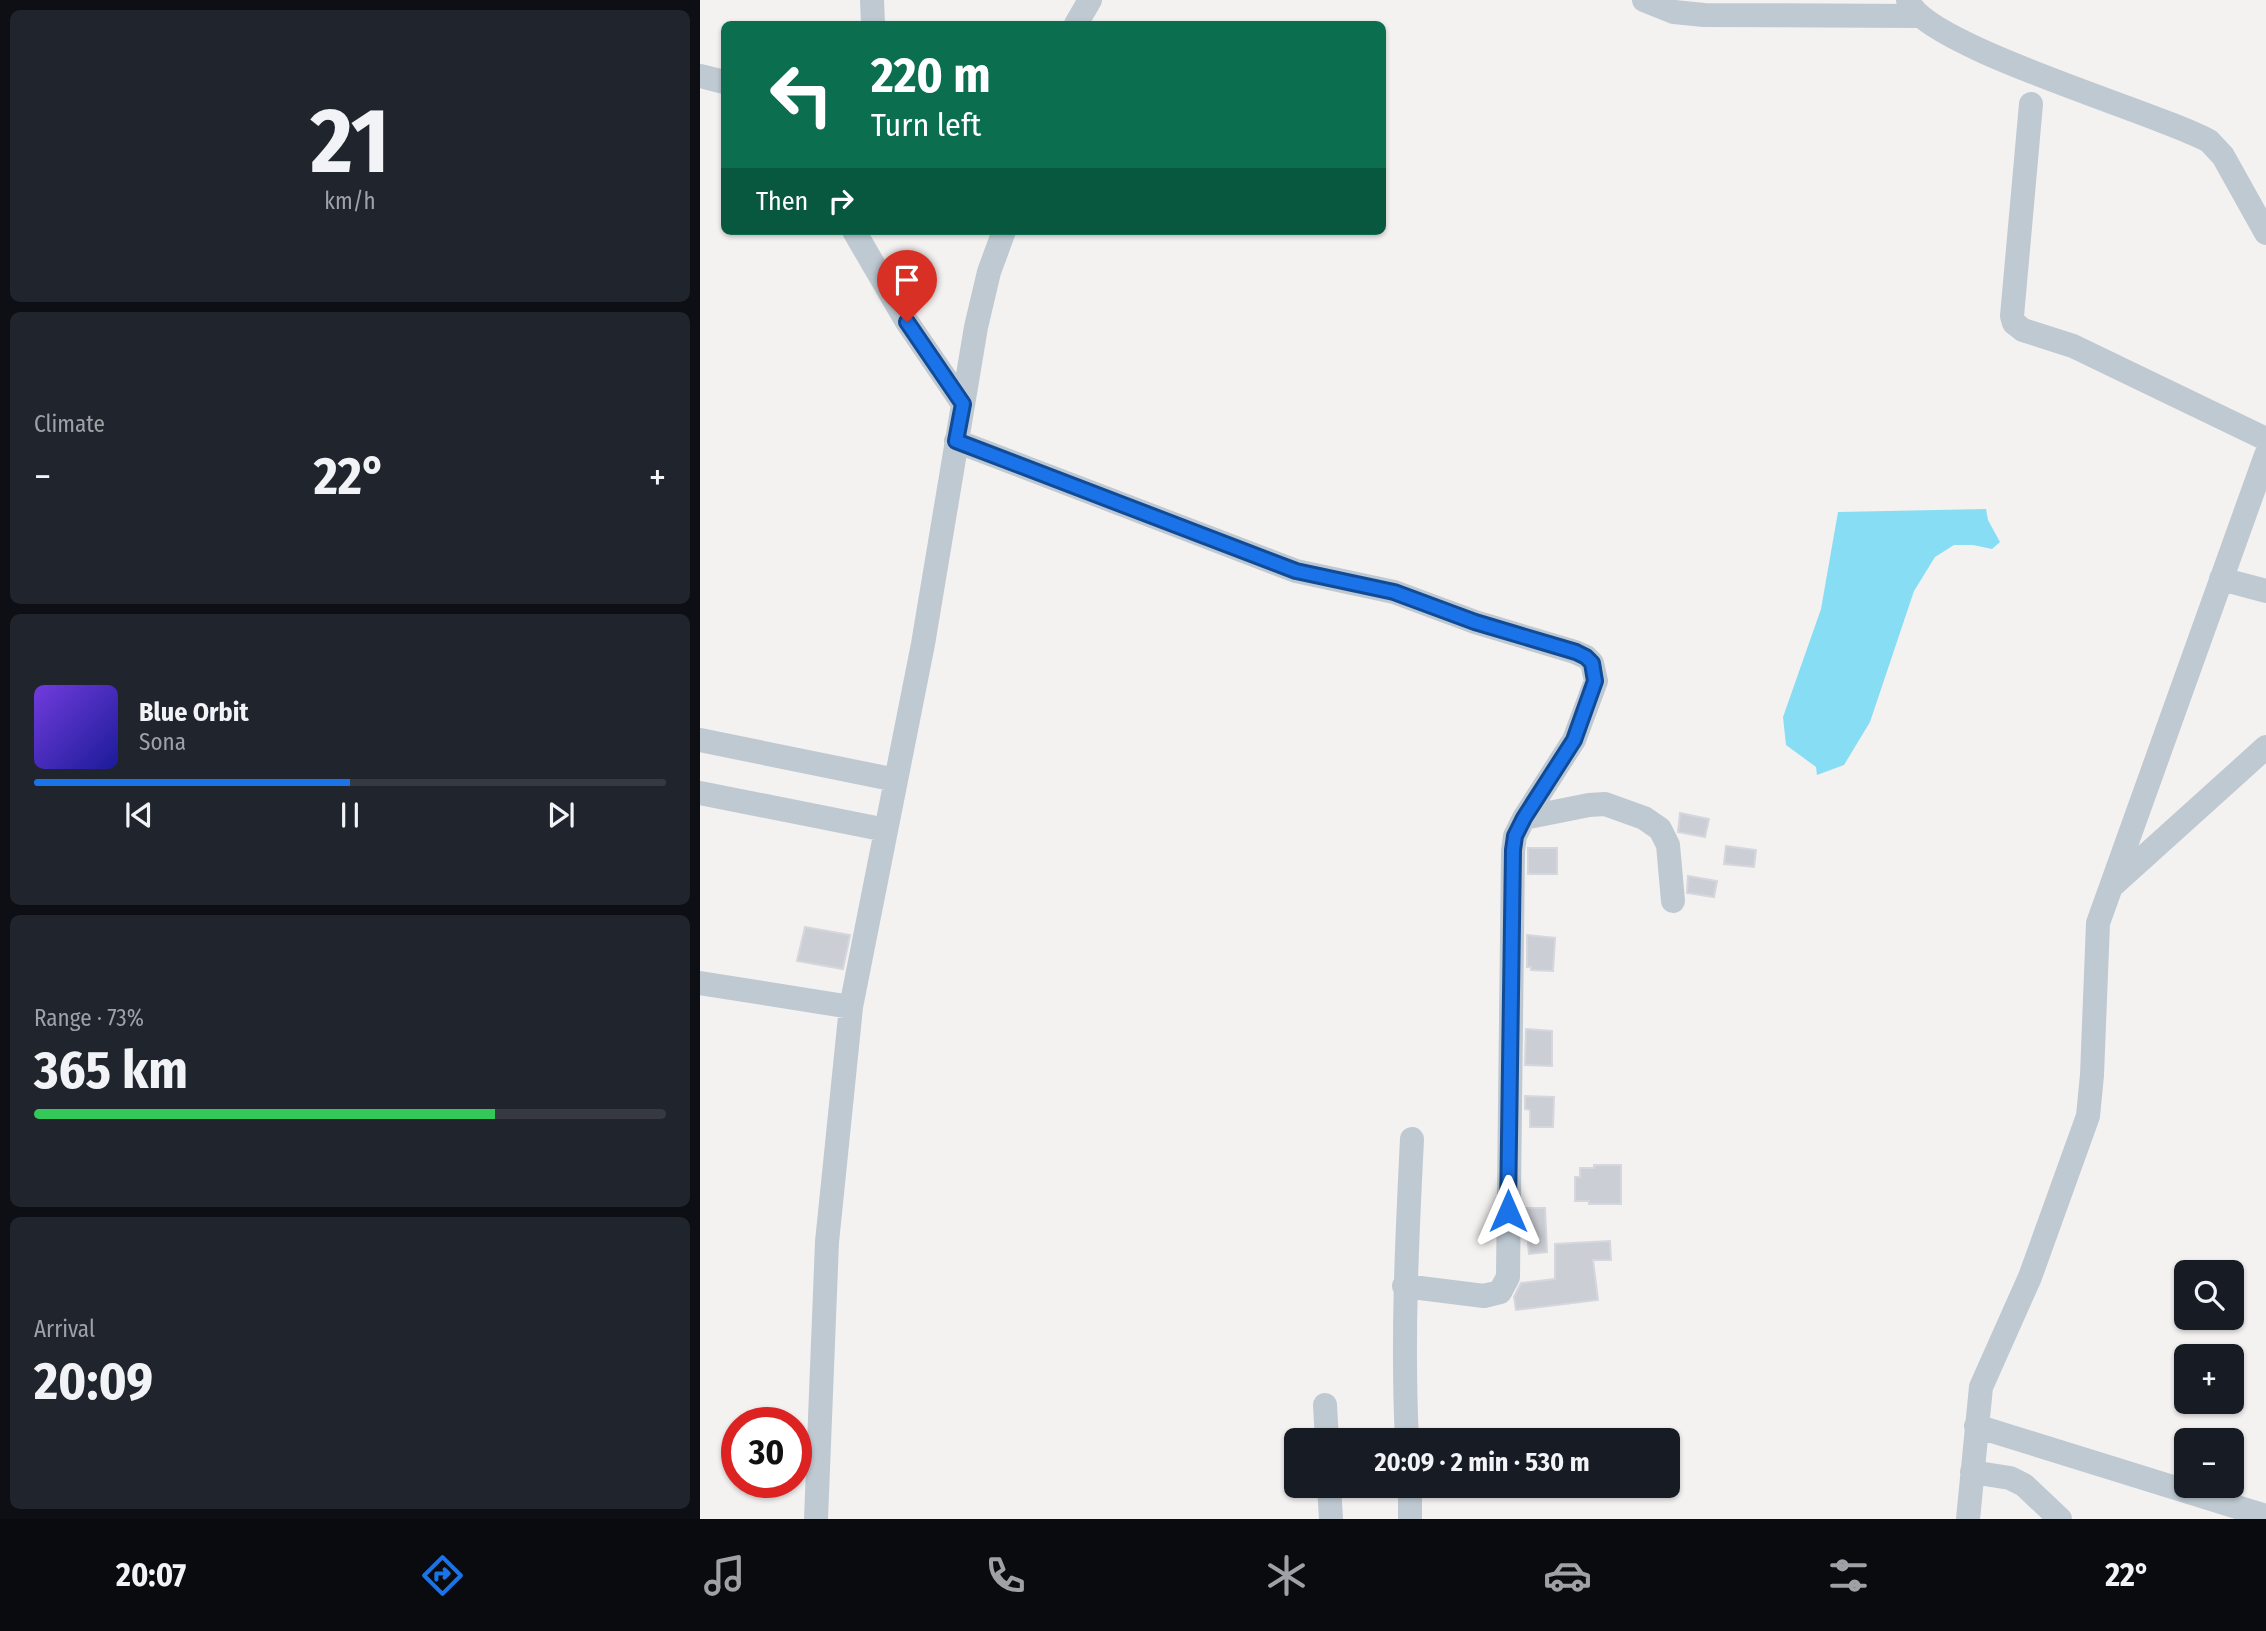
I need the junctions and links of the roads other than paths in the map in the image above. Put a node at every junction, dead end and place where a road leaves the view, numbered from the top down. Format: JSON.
{"nodes":[{"id":1,"x":872,"y":0,"type":"edge"},
{"id":2,"x":1090,"y":0,"type":"edge"},
{"id":3,"x":1644,"y":0,"type":"edge"},
{"id":4,"x":1913,"y":8,"type":"edge"},
{"id":5,"x":873,"y":21,"type":"edge"},
{"id":6,"x":1078,"y":21,"type":"edge"},
{"id":7,"x":700,"y":76,"type":"edge"},
{"id":8,"x":721,"y":81,"type":"edge"},
{"id":9,"x":2031,"y":104,"type":"dead end"},
{"id":10,"x":2266,"y":233,"type":"edge"},
{"id":11,"x":856,"y":235,"type":"edge"},
{"id":12,"x":1002,"y":235,"type":"edge"},
{"id":13,"x":963,"y":404,"type":"junction"},
{"id":14,"x":2266,"y":439,"type":"edge"},
{"id":15,"x":956,"y":441,"type":"junction"},
{"id":16,"x":2266,"y":455,"type":"edge"},
{"id":17,"x":2259,"y":495,"type":"edge"},
{"id":18,"x":2221,"y":579,"type":"junction"},
{"id":19,"x":2266,"y":591,"type":"edge"},
{"id":20,"x":700,"y":740,"type":"edge"},
{"id":21,"x":2266,"y":747,"type":"edge"},
{"id":22,"x":896,"y":780,"type":"junction"},
{"id":23,"x":700,"y":793,"type":"edge"},
{"id":24,"x":1524,"y":818,"type":"junction"},
{"id":25,"x":886,"y":830,"type":"junction"},
{"id":26,"x":2111,"y":887,"type":"junction"},
{"id":27,"x":1673,"y":901,"type":"dead end"},
{"id":28,"x":700,"y":984,"type":"edge"},
{"id":29,"x":851,"y":1007,"type":"junction"},
{"id":30,"x":1412,"y":1139,"type":"dead end"},
{"id":31,"x":1404,"y":1286,"type":"junction"},
{"id":32,"x":1325,"y":1405,"type":"dead end"},
{"id":33,"x":1976,"y":1426,"type":"junction"},
{"id":34,"x":1326,"y":1428,"type":"edge"},
{"id":35,"x":1406,"y":1428,"type":"edge"},
{"id":36,"x":1972,"y":1472,"type":"junction"},
{"id":37,"x":1330,"y":1498,"type":"edge"},
{"id":38,"x":1410,"y":1498,"type":"edge"},
{"id":39,"x":2266,"y":1516,"type":"edge"},
{"id":40,"x":816,"y":1519,"type":"edge"},
{"id":41,"x":1331,"y":1519,"type":"edge"},
{"id":42,"x":1410,"y":1519,"type":"edge"},
{"id":43,"x":1968,"y":1519,"type":"edge"},
{"id":44,"x":2060,"y":1519,"type":"edge"}],
"edges":[{"from":1,"to":5,"type":"street"},
{"from":2,"to":6,"type":"street"},
{"from":3,"to":4,"type":"street"},
{"from":4,"to":10,"type":"street"},
{"from":7,"to":8,"type":"street"},
{"from":9,"to":14,"type":"street"},
{"from":11,"to":13,"type":"street"},
{"from":12,"to":13,"type":"street"},
{"from":13,"to":15,"type":"street"},
{"from":15,"to":22,"type":"street"},
{"from":15,"to":24,"type":"street"},
{"from":16,"to":17,"type":"street"},
{"from":17,"to":18,"type":"street"},
{"from":18,"to":19,"type":"street"},
{"from":18,"to":26,"type":"street"},
{"from":20,"to":22,"type":"street"},
{"from":21,"to":26,"type":"street"},
{"from":22,"to":25,"type":"street"},
{"from":23,"to":25,"type":"street"},
{"from":24,"to":27,"type":"street"},
{"from":24,"to":31,"type":"street"},
{"from":25,"to":29,"type":"street"},
{"from":26,"to":33,"type":"street"},
{"from":28,"to":29,"type":"street"},
{"from":29,"to":40,"type":"street"},
{"from":30,"to":31,"type":"street"},
{"from":31,"to":35,"type":"street"},
{"from":32,"to":34,"type":"street"},
{"from":33,"to":36,"type":"street"},
{"from":33,"to":39,"type":"street"},
{"from":36,"to":43,"type":"street"},
{"from":36,"to":44,"type":"street"},
{"from":37,"to":41,"type":"street"},
{"from":38,"to":42,"type":"street"}]}
